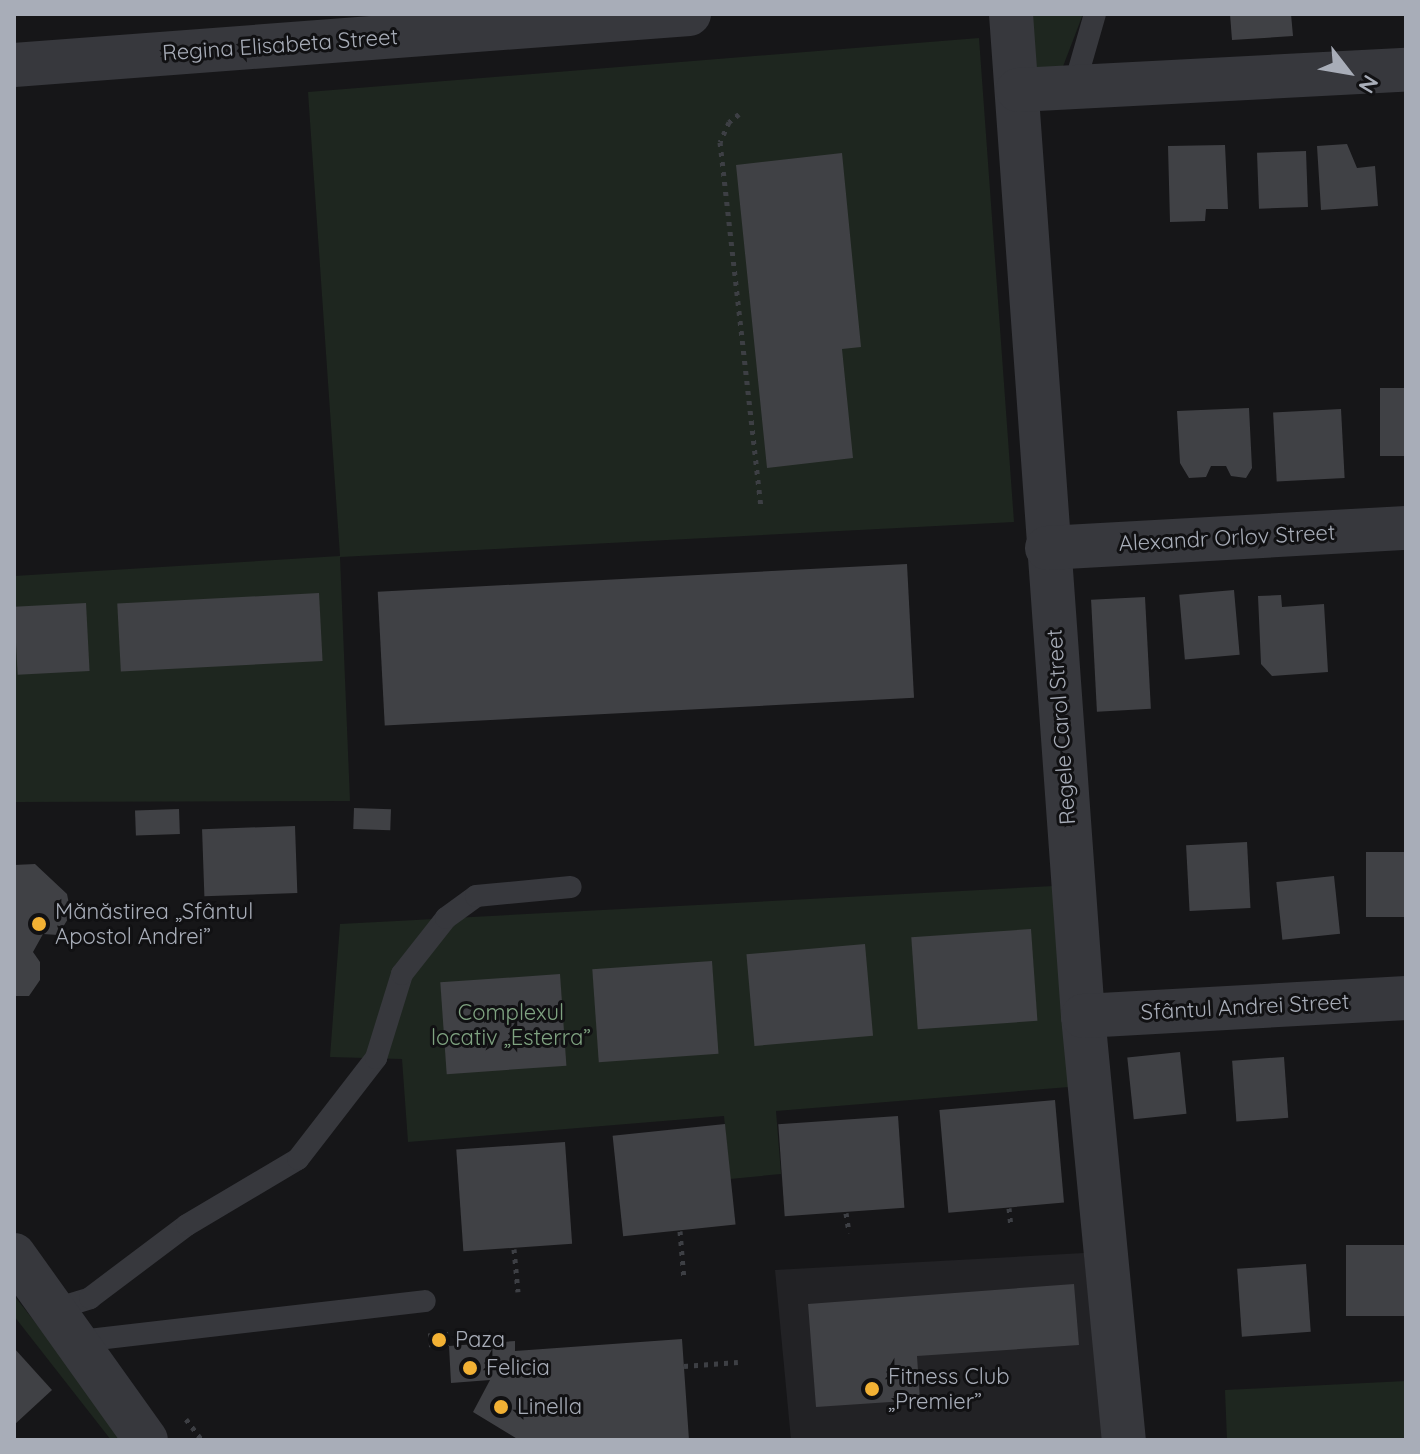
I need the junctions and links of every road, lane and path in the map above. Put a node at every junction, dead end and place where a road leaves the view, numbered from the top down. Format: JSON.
{"nodes":[{"id":1,"x":689,"y":14,"type":"edge"},
{"id":2,"x":1011,"y":14,"type":"edge"},
{"id":3,"x":1095,"y":14,"type":"edge"},
{"id":4,"x":14,"y":65,"type":"edge"},
{"id":5,"x":1406,"y":70,"type":"edge"},
{"id":6,"x":1074,"y":87,"type":"junction"},
{"id":7,"x":1018,"y":90,"type":"junction"},
{"id":8,"x":739,"y":114,"type":"dead end"},
{"id":9,"x":761,"y":508,"type":"dead end"},
{"id":10,"x":1406,"y":528,"type":"edge"},
{"id":11,"x":1047,"y":548,"type":"junction"},
{"id":12,"x":571,"y":887,"type":"dead end"},
{"id":13,"x":1406,"y":998,"type":"edge"},
{"id":14,"x":1083,"y":1016,"type":"junction"},
{"id":15,"x":1009,"y":1208,"type":"dead end"},
{"id":16,"x":846,"y":1213,"type":"dead end"},
{"id":17,"x":1011,"y":1226,"type":"dead end"},
{"id":18,"x":680,"y":1231,"type":"dead end"},
{"id":19,"x":849,"y":1233,"type":"dead end"},
{"id":20,"x":514,"y":1249,"type":"dead end"},
{"id":21,"x":14,"y":1255,"type":"edge"},
{"id":22,"x":684,"y":1280,"type":"dead end"},
{"id":23,"x":518,"y":1292,"type":"dead end"},
{"id":24,"x":425,"y":1301,"type":"dead end"},
{"id":25,"x":67,"y":1325,"type":"junction"},
{"id":26,"x":738,"y":1362,"type":"dead end"},
{"id":27,"x":684,"y":1366,"type":"dead end"},
{"id":28,"x":146,"y":1440,"type":"edge"},
{"id":29,"x":1124,"y":1440,"type":"edge"}],
"edges":[{"from":1,"to":4,"type":"street","name":"Regina Elisabeta Street"},
{"from":2,"to":7,"type":"street","name":"Regele Carol Street"},
{"from":3,"to":6,"type":"lane"},
{"from":5,"to":6,"type":"street"},
{"from":6,"to":7,"type":"street"},
{"from":7,"to":11,"type":"street","name":"Regele Carol Street"},
{"from":8,"to":9,"type":"path"},
{"from":10,"to":11,"type":"street","name":"Alexandr Orlov Street"},
{"from":11,"to":14,"type":"street","name":"Regele Carol Street"},
{"from":12,"to":25,"type":"lane"},
{"from":13,"to":14,"type":"street","name":"Sfântul Andrei Street"},
{"from":14,"to":29,"type":"street","name":"Regele Carol Street"},
{"from":15,"to":17,"type":"path"},
{"from":16,"to":19,"type":"path"},
{"from":18,"to":22,"type":"path"},
{"from":20,"to":23,"type":"path"},
{"from":21,"to":25,"type":"street"},
{"from":24,"to":25,"type":"lane"},
{"from":25,"to":28,"type":"street"},
{"from":26,"to":27,"type":"path"}]}
